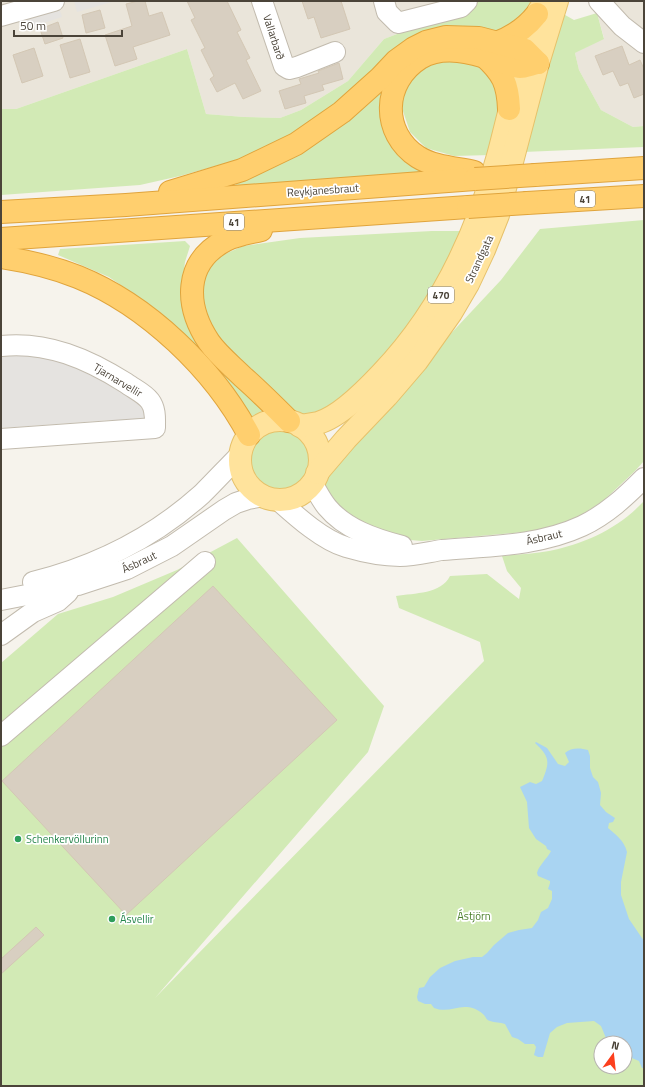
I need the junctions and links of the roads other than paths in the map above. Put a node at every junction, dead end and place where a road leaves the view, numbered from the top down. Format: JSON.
{"nodes":[{"id":1,"x":54,"y":1,"type":"edge"},
{"id":2,"x":262,"y":1,"type":"edge"},
{"id":3,"x":384,"y":1,"type":"edge"},
{"id":4,"x":467,"y":1,"type":"edge"},
{"id":5,"x":557,"y":1,"type":"edge"},
{"id":6,"x":599,"y":1,"type":"edge"},
{"id":7,"x":540,"y":8,"type":"edge"},
{"id":8,"x":1,"y":16,"type":"edge"},
{"id":9,"x":644,"y":43,"type":"edge"},
{"id":10,"x":490,"y":49,"type":"junction"},
{"id":11,"x":335,"y":52,"type":"dead end"},
{"id":12,"x":527,"y":60,"type":"junction"},
{"id":13,"x":509,"y":109,"type":"junction"},
{"id":14,"x":644,"y":168,"type":"edge"},
{"id":15,"x":476,"y":176,"type":"junction"},
{"id":16,"x":644,"y":196,"type":"edge"},
{"id":17,"x":126,"y":205,"type":"junction"},
{"id":18,"x":1,"y":212,"type":"edge"},
{"id":19,"x":319,"y":216,"type":"junction"},
{"id":20,"x":1,"y":239,"type":"edge"},
{"id":21,"x":1,"y":257,"type":"edge"},
{"id":22,"x":1,"y":346,"type":"edge"},
{"id":23,"x":295,"y":423,"type":"junction"},
{"id":24,"x":1,"y":439,"type":"edge"},
{"id":25,"x":245,"y":445,"type":"junction"},
{"id":26,"x":315,"y":478,"type":"junction"},
{"id":27,"x":644,"y":478,"type":"edge"},
{"id":28,"x":270,"y":498,"type":"junction"},
{"id":29,"x":430,"y":552,"type":"junction"},
{"id":30,"x":206,"y":562,"type":"dead end"},
{"id":31,"x":78,"y":585,"type":"junction"},
{"id":32,"x":1,"y":587,"type":"edge"},
{"id":33,"x":1,"y":600,"type":"edge"},
{"id":34,"x":1,"y":635,"type":"edge"},
{"id":35,"x":1,"y":736,"type":"edge"}],
"edges":[{"from":1,"to":8,"type":"street"},
{"from":2,"to":11,"type":"street","name":"Vallarbarð"},
{"from":3,"to":4,"type":"street"},
{"from":5,"to":12,"type":"main road","name":"Strandgata","number":"470"},
{"from":6,"to":9,"type":"street"},
{"from":7,"to":10,"type":"highway"},
{"from":7,"to":12,"type":"main road","name":"Strandgata","number":"470"},
{"from":10,"to":12,"type":"highway"},
{"from":10,"to":13,"type":"highway"},
{"from":10,"to":15,"type":"highway"},
{"from":10,"to":17,"type":"highway"},
{"from":12,"to":13,"type":"main road","name":"Strandgata","number":"470"},
{"from":12,"to":26,"type":"main road","name":"Strandgata","number":"470"},
{"from":13,"to":23,"type":"main road","name":"Strandgata","number":"470"},
{"from":14,"to":15,"type":"highway","name":"Reykjanesbraut","number":"41","bridge":true},
{"from":15,"to":17,"type":"highway","name":"Reykjanesbraut","number":"41"},
{"from":16,"to":19,"type":"highway","number":"41","bridge":true},
{"from":17,"to":18,"type":"highway","name":"Reykjanesbraut","number":"41"},
{"from":19,"to":20,"type":"highway","number":"41"},
{"from":19,"to":23,"type":"highway"},
{"from":21,"to":25,"type":"highway"},
{"from":22,"to":24,"type":"street","name":"Tjarnarvellir"},
{"from":23,"to":25,"type":"main road","number":"470"},
{"from":23,"to":26,"type":"main road"},
{"from":25,"to":28,"type":"main road"},
{"from":25,"to":32,"type":"street","name":"Ásbraut"},
{"from":26,"to":28,"type":"main road","number":"470"},
{"from":26,"to":29,"type":"street","name":"Ásbraut"},
{"from":27,"to":29,"type":"street","name":"Ásbraut"},
{"from":28,"to":29,"type":"street","name":"Ásbraut"},
{"from":28,"to":31,"type":"street","name":"Ásbraut"},
{"from":30,"to":35,"type":"street"},
{"from":31,"to":33,"type":"street","name":"Ásbraut"},
{"from":31,"to":34,"type":"street"}]}
